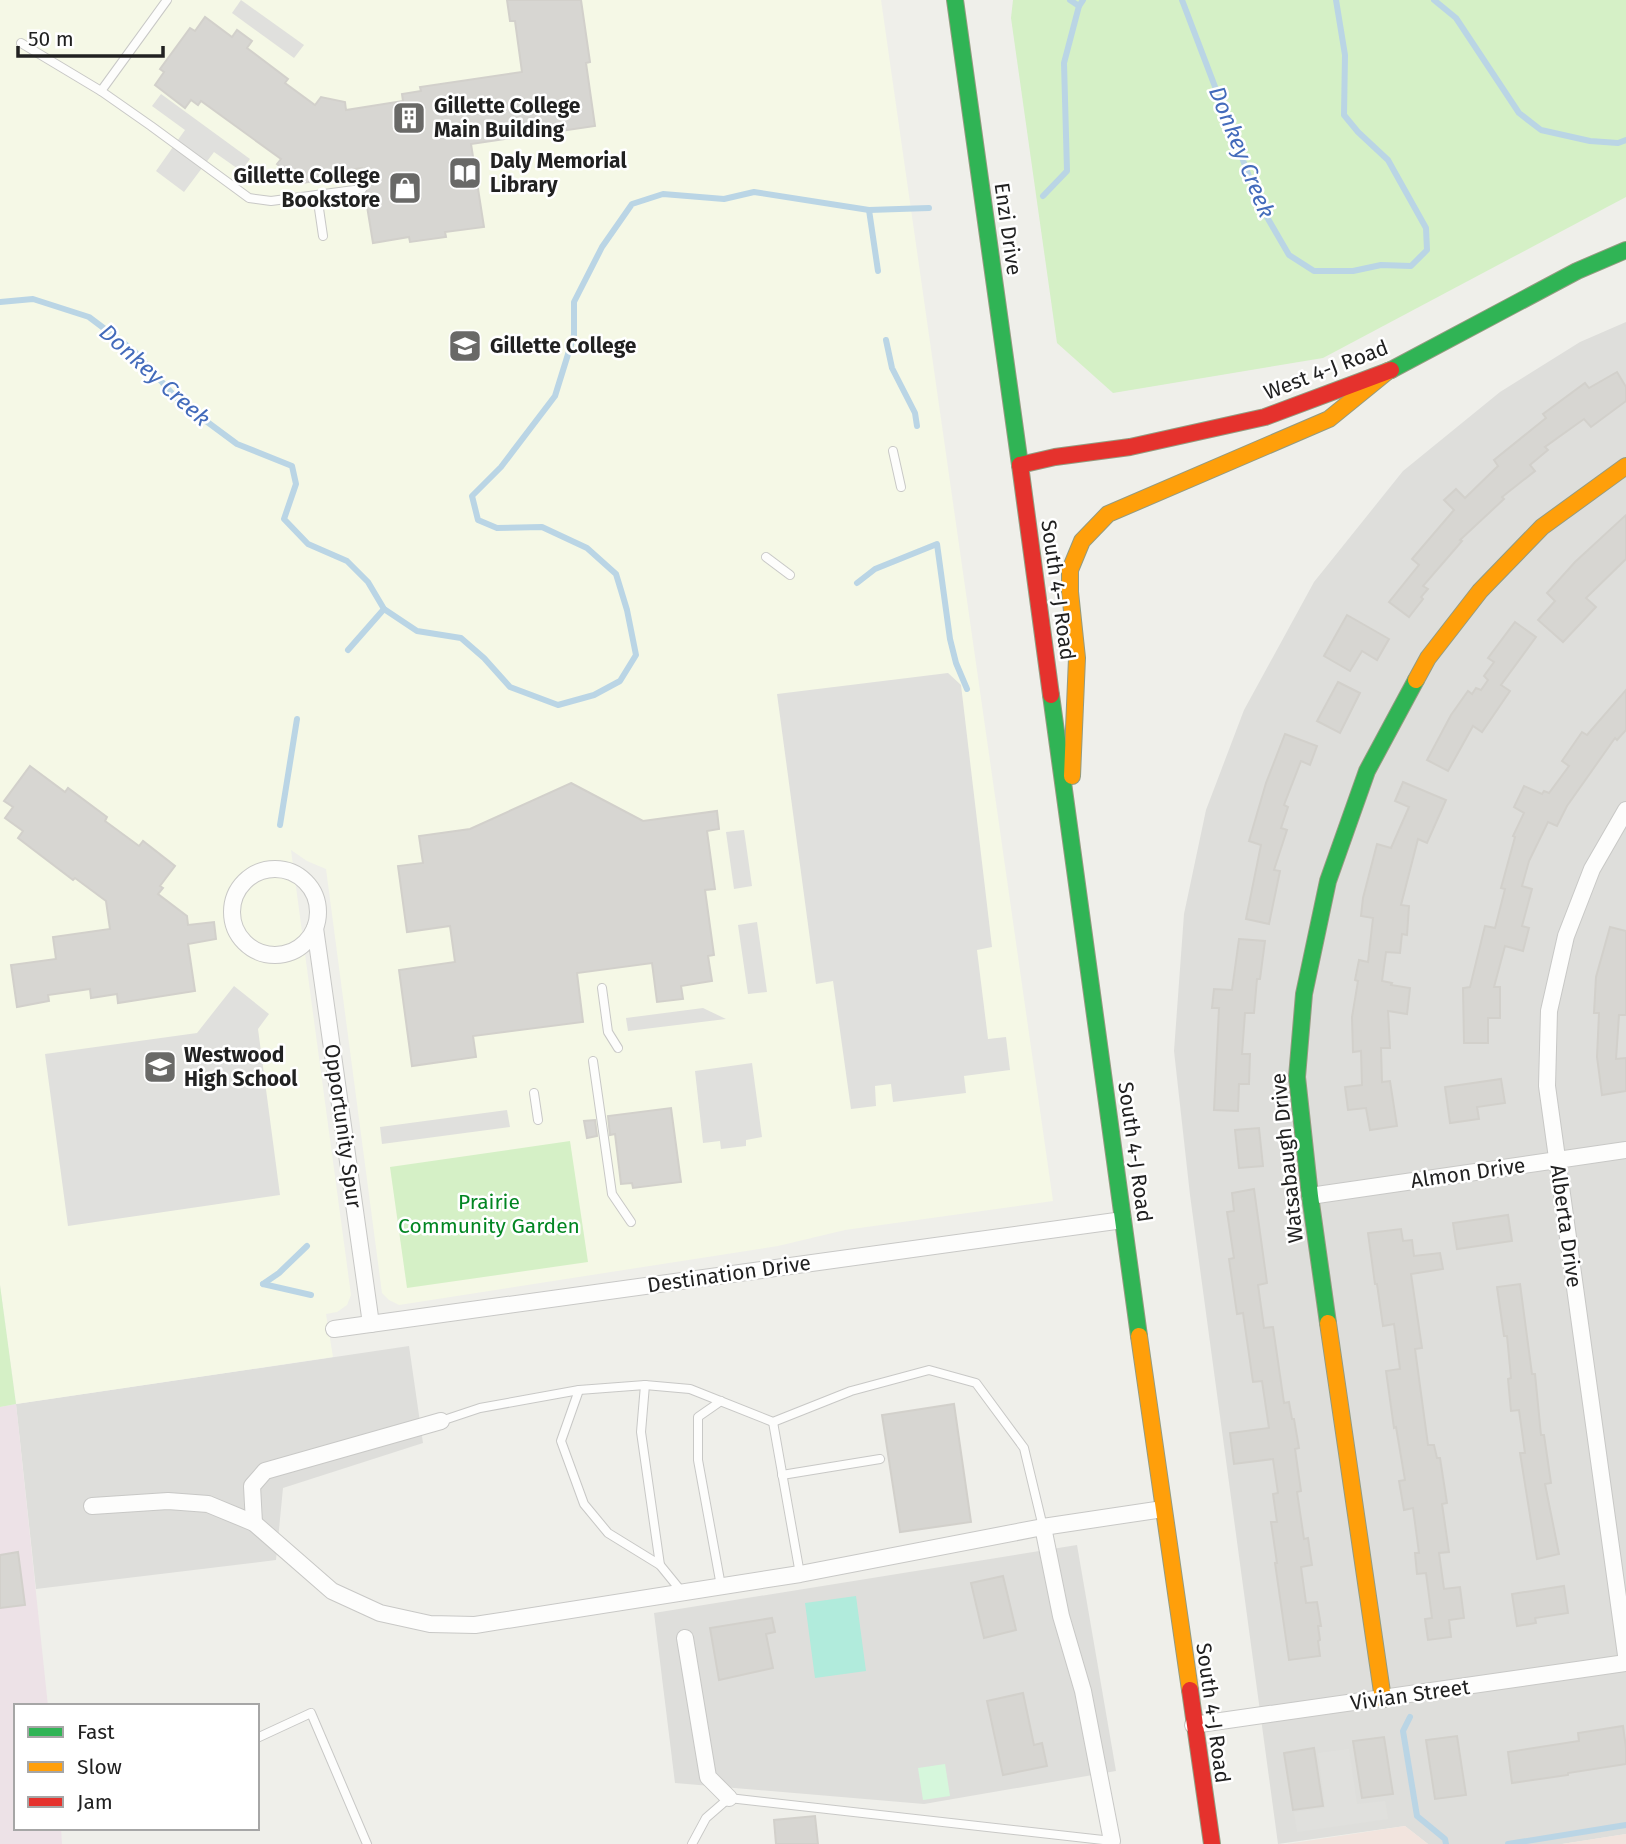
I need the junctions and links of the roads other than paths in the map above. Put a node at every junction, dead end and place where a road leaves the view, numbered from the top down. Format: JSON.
{"nodes":[{"id":1,"x":167,"y":0,"type":"edge"},
{"id":2,"x":954,"y":0,"type":"edge"},
{"id":3,"x":21,"y":43,"type":"dead end"},
{"id":4,"x":101,"y":91,"type":"junction"},
{"id":5,"x":362,"y":189,"type":"dead end"},
{"id":6,"x":317,"y":195,"type":"junction"},
{"id":7,"x":323,"y":236,"type":"dead end"},
{"id":8,"x":1626,"y":250,"type":"edge"},
{"id":9,"x":1388,"y":371,"type":"junction"},
{"id":10,"x":893,"y":451,"type":"dead end"},
{"id":11,"x":1020,"y":465,"type":"junction"},
{"id":12,"x":1626,"y":466,"type":"edge"},
{"id":13,"x":901,"y":487,"type":"dead end"},
{"id":14,"x":766,"y":557,"type":"dead end"},
{"id":15,"x":790,"y":575,"type":"dead end"},
{"id":16,"x":1626,"y":810,"type":"edge"},
{"id":17,"x":1069,"y":835,"type":"junction"},
{"id":18,"x":315,"y":928,"type":"junction"},
{"id":19,"x":602,"y":988,"type":"dead end"},
{"id":20,"x":618,"y":1048,"type":"dead end"},
{"id":21,"x":593,"y":1061,"type":"dead end"},
{"id":22,"x":534,"y":1093,"type":"dead end"},
{"id":23,"x":538,"y":1120,"type":"dead end"},
{"id":24,"x":1626,"y":1150,"type":"edge"},
{"id":25,"x":1556,"y":1161,"type":"junction"},
{"id":26,"x":1310,"y":1196,"type":"junction"},
{"id":27,"x":1123,"y":1220,"type":"junction"},
{"id":28,"x":631,"y":1222,"type":"dead end"},
{"id":29,"x":371,"y":1324,"type":"junction"},
{"id":30,"x":334,"y":1329,"type":"dead end"},
{"id":31,"x":645,"y":1385,"type":"junction"},
{"id":32,"x":579,"y":1390,"type":"junction"},
{"id":33,"x":721,"y":1401,"type":"junction"},
{"id":34,"x":441,"y":1421,"type":"joint"},
{"id":35,"x":773,"y":1422,"type":"junction"},
{"id":36,"x":880,"y":1459,"type":"dead end"},
{"id":37,"x":782,"y":1475,"type":"junction"},
{"id":38,"x":92,"y":1506,"type":"dead end"},
{"id":39,"x":1163,"y":1509,"type":"junction"},
{"id":40,"x":254,"y":1523,"type":"junction"},
{"id":41,"x":1043,"y":1527,"type":"junction"},
{"id":42,"x":660,"y":1566,"type":"junction"},
{"id":43,"x":800,"y":1574,"type":"junction"},
{"id":44,"x":721,"y":1586,"type":"junction"},
{"id":45,"x":682,"y":1592,"type":"junction"},
{"id":46,"x":685,"y":1638,"type":"dead end"},
{"id":47,"x":1626,"y":1655,"type":"edge"},
{"id":48,"x":1626,"y":1663,"type":"edge"},
{"id":49,"x":1383,"y":1699,"type":"junction"},
{"id":50,"x":1194,"y":1725,"type":"junction"},
{"id":51,"x":259,"y":1737,"type":"edge"},
{"id":52,"x":729,"y":1798,"type":"junction"},
{"id":53,"x":1112,"y":1841,"type":"joint"},
{"id":54,"x":367,"y":1844,"type":"edge"},
{"id":55,"x":692,"y":1844,"type":"edge"},
{"id":56,"x":1212,"y":1844,"type":"edge"}],
"edges":[{"from":1,"to":4,"type":"lane"},
{"from":2,"to":11,"type":"main road","name":"Enzi Drive"},
{"from":3,"to":4,"type":"lane"},
{"from":4,"to":6,"type":"lane"},
{"from":5,"to":6,"type":"lane"},
{"from":6,"to":7,"type":"lane"},
{"from":8,"to":9,"type":"main road","name":"West 4-J Road"},
{"from":9,"to":11,"type":"main road","name":"West 4-J Road"},
{"from":9,"to":17,"type":"main road"},
{"from":10,"to":13,"type":"lane"},
{"from":11,"to":17,"type":"main road","name":"South 4-J Road"},
{"from":12,"to":26,"type":"main road","name":"Watsabaugh Drive"},
{"from":14,"to":15,"type":"lane"},
{"from":16,"to":25,"type":"street","name":"Alberta Drive"},
{"from":17,"to":27,"type":"main road","name":"South 4-J Road"},
{"from":18,"to":18,"type":"street","name":"Opportunity Spur"},
{"from":18,"to":29,"type":"street","name":"Opportunity Spur"},
{"from":19,"to":20,"type":"lane"},
{"from":21,"to":28,"type":"lane"},
{"from":22,"to":23,"type":"lane"},
{"from":24,"to":25,"type":"street","name":"Almon Drive"},
{"from":25,"to":26,"type":"street","name":"Almon Drive"},
{"from":25,"to":47,"type":"street","name":"Alberta Drive"},
{"from":26,"to":49,"type":"main road","name":"Watsabaugh Drive"},
{"from":27,"to":29,"type":"street","name":"Destination Drive"},
{"from":27,"to":39,"type":"main road","name":"South 4-J Road"},
{"from":29,"to":30,"type":"street","name":"Destination Drive"},
{"from":31,"to":32,"type":"lane"},
{"from":31,"to":33,"type":"lane"},
{"from":31,"to":42,"type":"lane"},
{"from":32,"to":34,"type":"lane"},
{"from":32,"to":42,"type":"lane"},
{"from":33,"to":35,"type":"lane"},
{"from":33,"to":44,"type":"lane"},
{"from":34,"to":40,"type":"street"},
{"from":35,"to":37,"type":"lane"},
{"from":35,"to":41,"type":"lane"},
{"from":36,"to":37,"type":"lane"},
{"from":37,"to":43,"type":"lane"},
{"from":38,"to":40,"type":"street"},
{"from":39,"to":41,"type":"street"},
{"from":39,"to":50,"type":"main road","name":"South 4-J Road"},
{"from":40,"to":45,"type":"street"},
{"from":41,"to":43,"type":"street"},
{"from":41,"to":53,"type":"street"},
{"from":42,"to":45,"type":"lane"},
{"from":43,"to":44,"type":"street"},
{"from":44,"to":45,"type":"street"},
{"from":46,"to":52,"type":"street"},
{"from":48,"to":49,"type":"street","name":"Vivian Street"},
{"from":49,"to":50,"type":"street","name":"Vivian Street"},
{"from":50,"to":56,"type":"main road","name":"South 4-J Road"},
{"from":51,"to":54,"type":"lane"},
{"from":52,"to":53,"type":"lane"},
{"from":52,"to":55,"type":"lane"}]}
